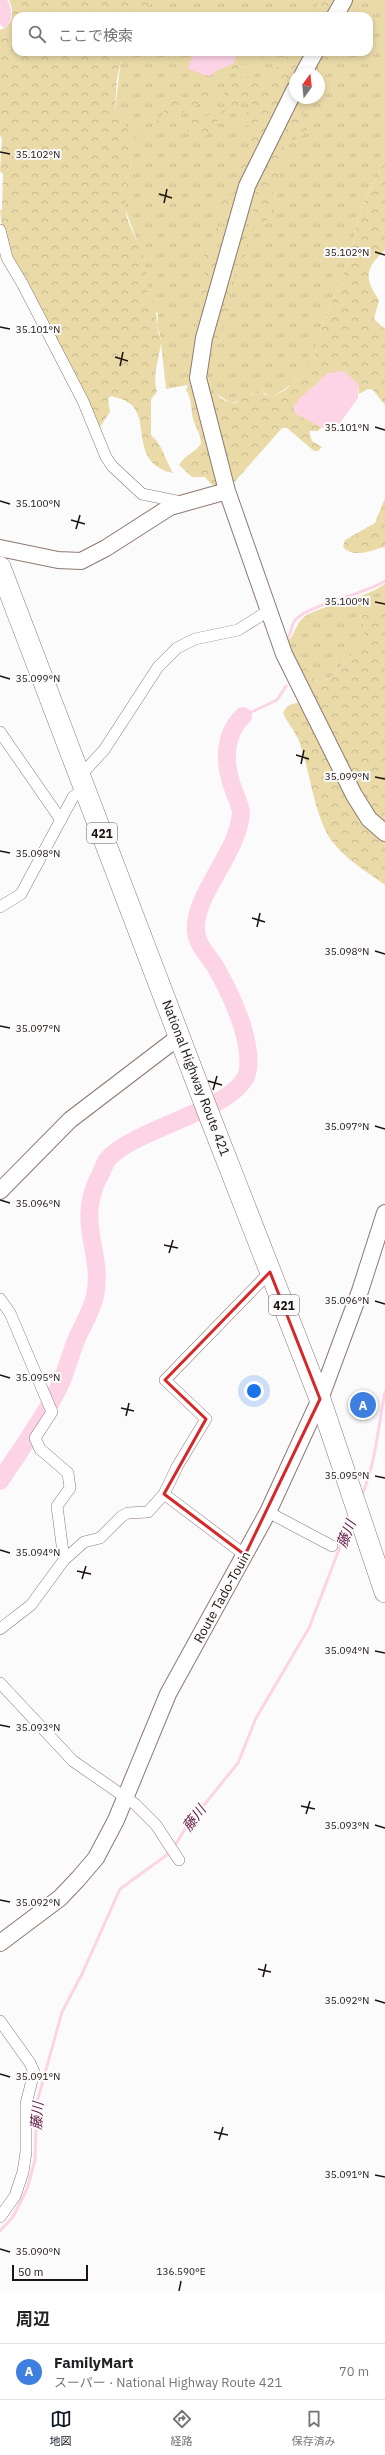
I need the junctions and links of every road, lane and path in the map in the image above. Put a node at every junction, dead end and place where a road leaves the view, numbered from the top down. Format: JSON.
{"nodes":[{"id":1,"x":344,"y":0,"type":"edge"},
{"id":2,"x":337,"y":12,"type":"edge"},
{"id":3,"x":313,"y":56,"type":"edge"},
{"id":4,"x":306,"y":68,"type":"edge"},
{"id":5,"x":289,"y":101,"type":"edge"},
{"id":6,"x":0,"y":230,"type":"edge"},
{"id":7,"x":227,"y":491,"type":"junction"},
{"id":8,"x":182,"y":502,"type":"junction"},
{"id":9,"x":0,"y":548,"type":"edge"},
{"id":10,"x":0,"y":567,"type":"edge"},
{"id":11,"x":268,"y":611,"type":"junction"},
{"id":12,"x":0,"y":732,"type":"edge"},
{"id":13,"x":83,"y":782,"type":"junction"},
{"id":14,"x":62,"y":820,"type":"junction"},
{"id":15,"x":385,"y":833,"type":"edge"},
{"id":16,"x":0,"y":907,"type":"edge"},
{"id":17,"x":180,"y":1036,"type":"junction"},
{"id":18,"x":0,"y":1190,"type":"edge"},
{"id":19,"x":385,"y":1213,"type":"edge"},
{"id":20,"x":270,"y":1272,"type":"junction"},
{"id":21,"x":0,"y":1299,"type":"edge"},
{"id":22,"x":320,"y":1399,"type":"junction"},
{"id":23,"x":164,"y":1494,"type":"junction"},
{"id":24,"x":268,"y":1512,"type":"junction"},
{"id":25,"x":332,"y":1546,"type":"dead end"},
{"id":26,"x":245,"y":1555,"type":"junction"},
{"id":27,"x":64,"y":1560,"type":"junction"},
{"id":28,"x":383,"y":1579,"type":"edge"},
{"id":29,"x":0,"y":1629,"type":"edge"},
{"id":30,"x":0,"y":1683,"type":"edge"},
{"id":31,"x":127,"y":1797,"type":"junction"},
{"id":32,"x":178,"y":1858,"type":"dead end"},
{"id":33,"x":0,"y":1943,"type":"edge"},
{"id":34,"x":0,"y":2021,"type":"edge"},
{"id":35,"x":0,"y":2217,"type":"edge"}],
"edges":[{"from":1,"to":2,"type":"street"},
{"from":3,"to":4,"type":"street"},
{"from":5,"to":7,"type":"street"},
{"from":6,"to":8,"type":"street"},
{"from":7,"to":8,"type":"street"},
{"from":7,"to":11,"type":"street"},
{"from":8,"to":9,"type":"street"},
{"from":10,"to":13,"type":"highway","name":"National Highway Route 421","number":"421"},
{"from":11,"to":13,"type":"street"},
{"from":11,"to":15,"type":"street"},
{"from":12,"to":14,"type":"street"},
{"from":13,"to":14,"type":"street"},
{"from":13,"to":17,"type":"highway","name":"National Highway Route 421","number":"421"},
{"from":14,"to":16,"type":"street"},
{"from":17,"to":18,"type":"street"},
{"from":17,"to":20,"type":"highway","name":"National Highway Route 421","number":"421"},
{"from":19,"to":22,"type":"street","name":"Route Tado-Touin"},
{"from":20,"to":22,"type":"highway","name":"National Highway Route 421","number":"421"},
{"from":20,"to":23,"type":"street"},
{"from":21,"to":27,"type":"street"},
{"from":22,"to":24,"type":"street","name":"Route Tado-Touin"},
{"from":22,"to":28,"type":"highway","name":"National Highway Route 421","number":"421"},
{"from":23,"to":26,"type":"street"},
{"from":23,"to":27,"type":"street"},
{"from":24,"to":25,"type":"street"},
{"from":24,"to":26,"type":"street","name":"Route Tado-Touin"},
{"from":26,"to":31,"type":"street","name":"Route Tado-Touin"},
{"from":27,"to":29,"type":"street"},
{"from":30,"to":31,"type":"street"},
{"from":31,"to":32,"type":"street"},
{"from":31,"to":33,"type":"street","name":"Route Tado-Touin"},
{"from":34,"to":35,"type":"street"}]}
